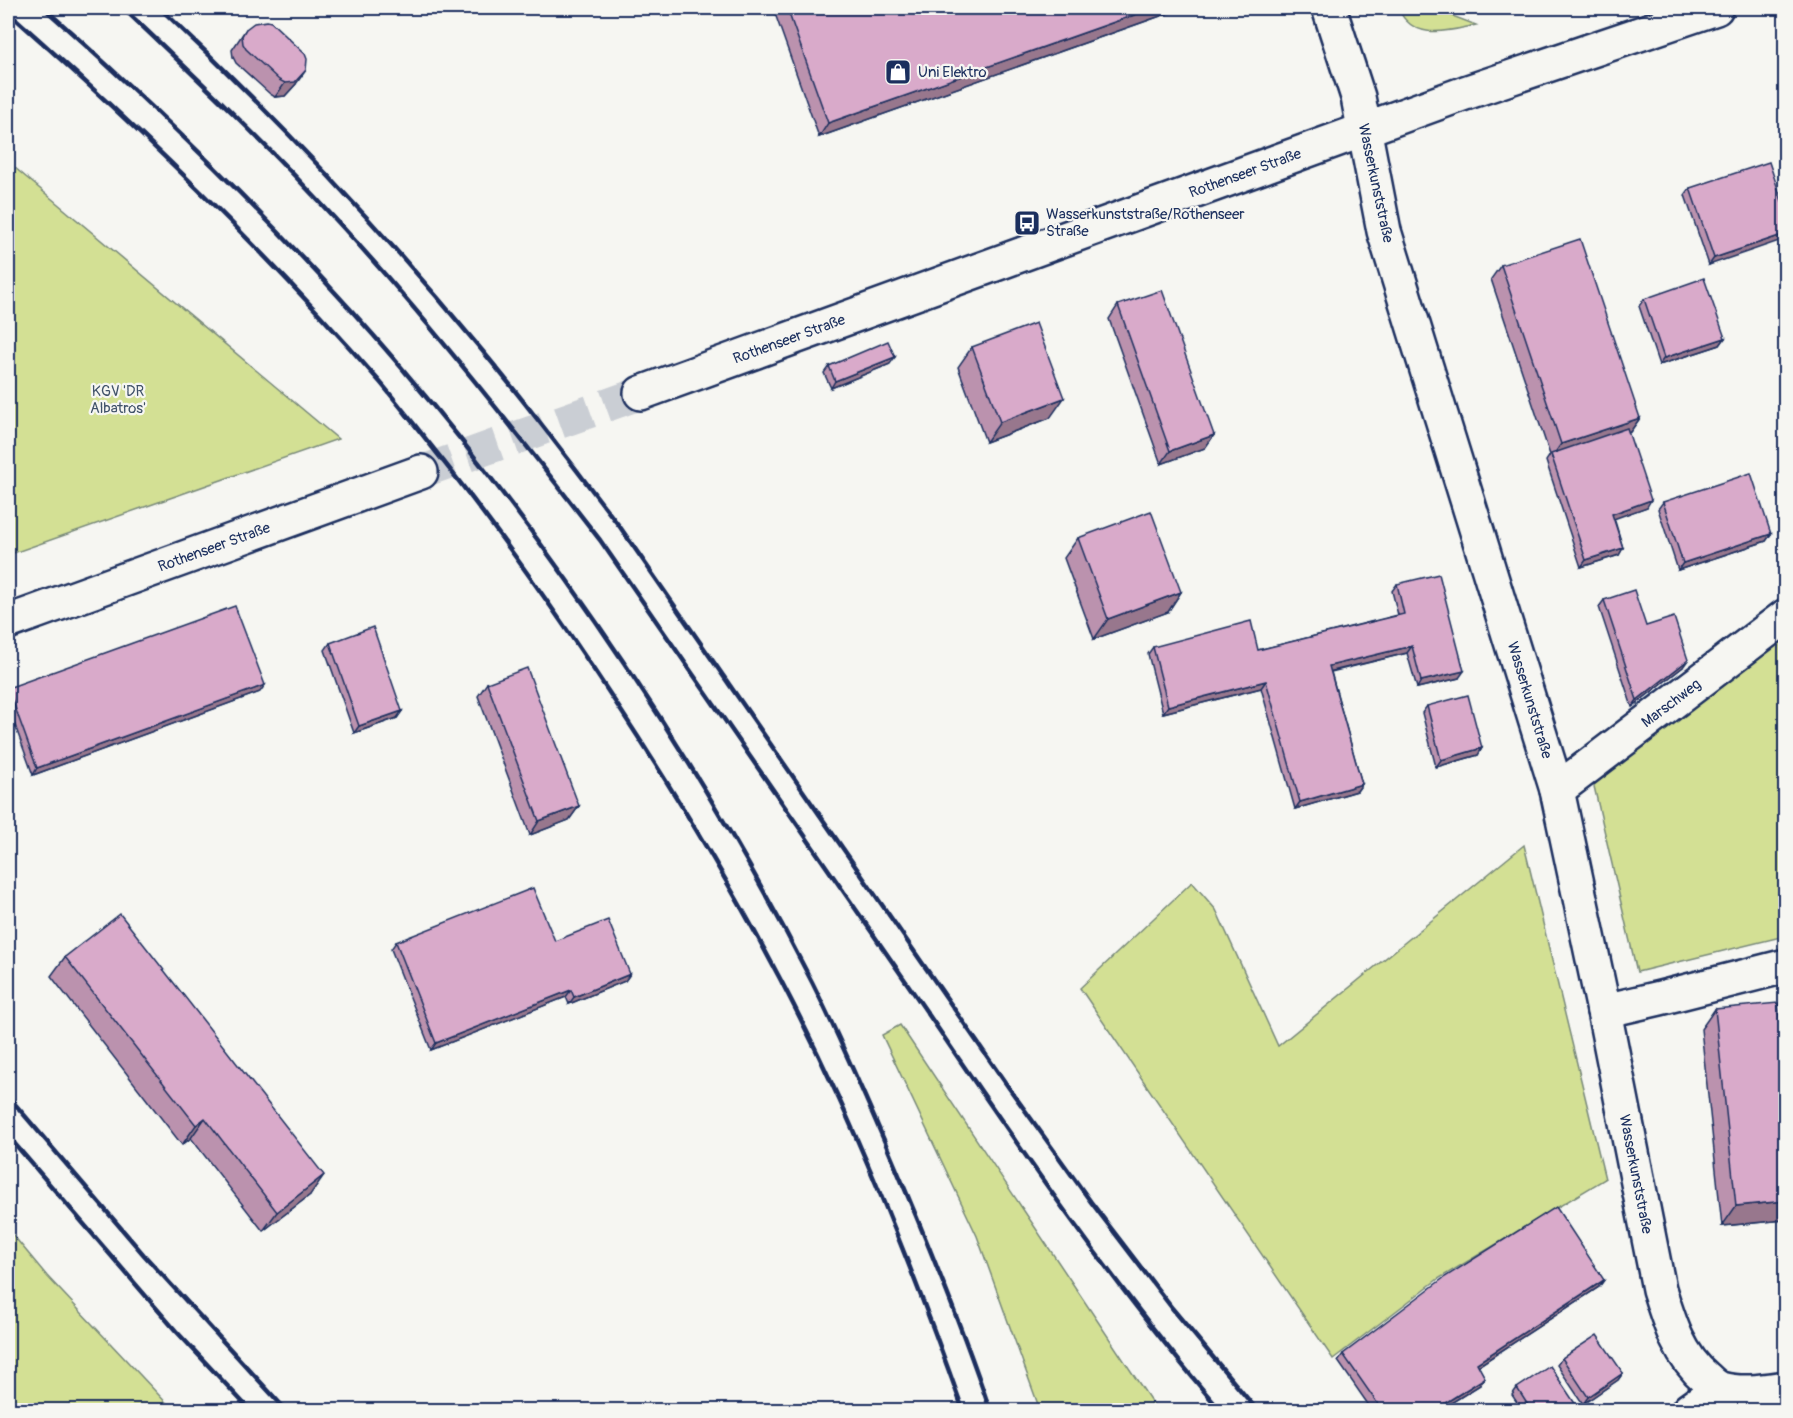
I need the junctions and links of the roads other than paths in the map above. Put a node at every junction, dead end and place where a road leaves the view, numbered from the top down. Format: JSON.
{"nodes":[{"id":1,"x":1329,"y":8,"type":"edge"},
{"id":2,"x":1716,"y":8,"type":"edge"},
{"id":3,"x":1365,"y":130,"type":"junction"},
{"id":4,"x":641,"y":393,"type":"tunnel mouth"},
{"id":5,"x":421,"y":472,"type":"tunnel mouth"},
{"id":6,"x":1785,"y":616,"type":"edge"},
{"id":7,"x":8,"y":622,"type":"edge"},
{"id":8,"x":1557,"y":790,"type":"junction"},
{"id":9,"x":1785,"y":966,"type":"edge"},
{"id":10,"x":1604,"y":1011,"type":"junction"},
{"id":11,"x":1785,"y":1388,"type":"edge"},
{"id":12,"x":1718,"y":1389,"type":"junction"},
{"id":13,"x":1754,"y":1401,"type":"edge"},
{"id":14,"x":1689,"y":1410,"type":"edge"}],
"edges":[{"from":1,"to":3,"type":"street","name":"Wasserkunststraße"},
{"from":2,"to":3,"type":"street","name":"Rothenseer Straße"},
{"from":3,"to":4,"type":"street","name":"Rothenseer Straße"},
{"from":3,"to":8,"type":"street","name":"Wasserkunststraße"},
{"from":5,"to":7,"type":"street","name":"Rothenseer Straße"},
{"from":6,"to":8,"type":"street","name":"Marschweg"},
{"from":8,"to":10,"type":"street","name":"Wasserkunststraße"},
{"from":9,"to":10,"type":"street"},
{"from":10,"to":12,"type":"street","name":"Wasserkunststraße"},
{"from":11,"to":13,"type":"street"},
{"from":12,"to":13,"type":"street"},
{"from":12,"to":14,"type":"street"}]}
